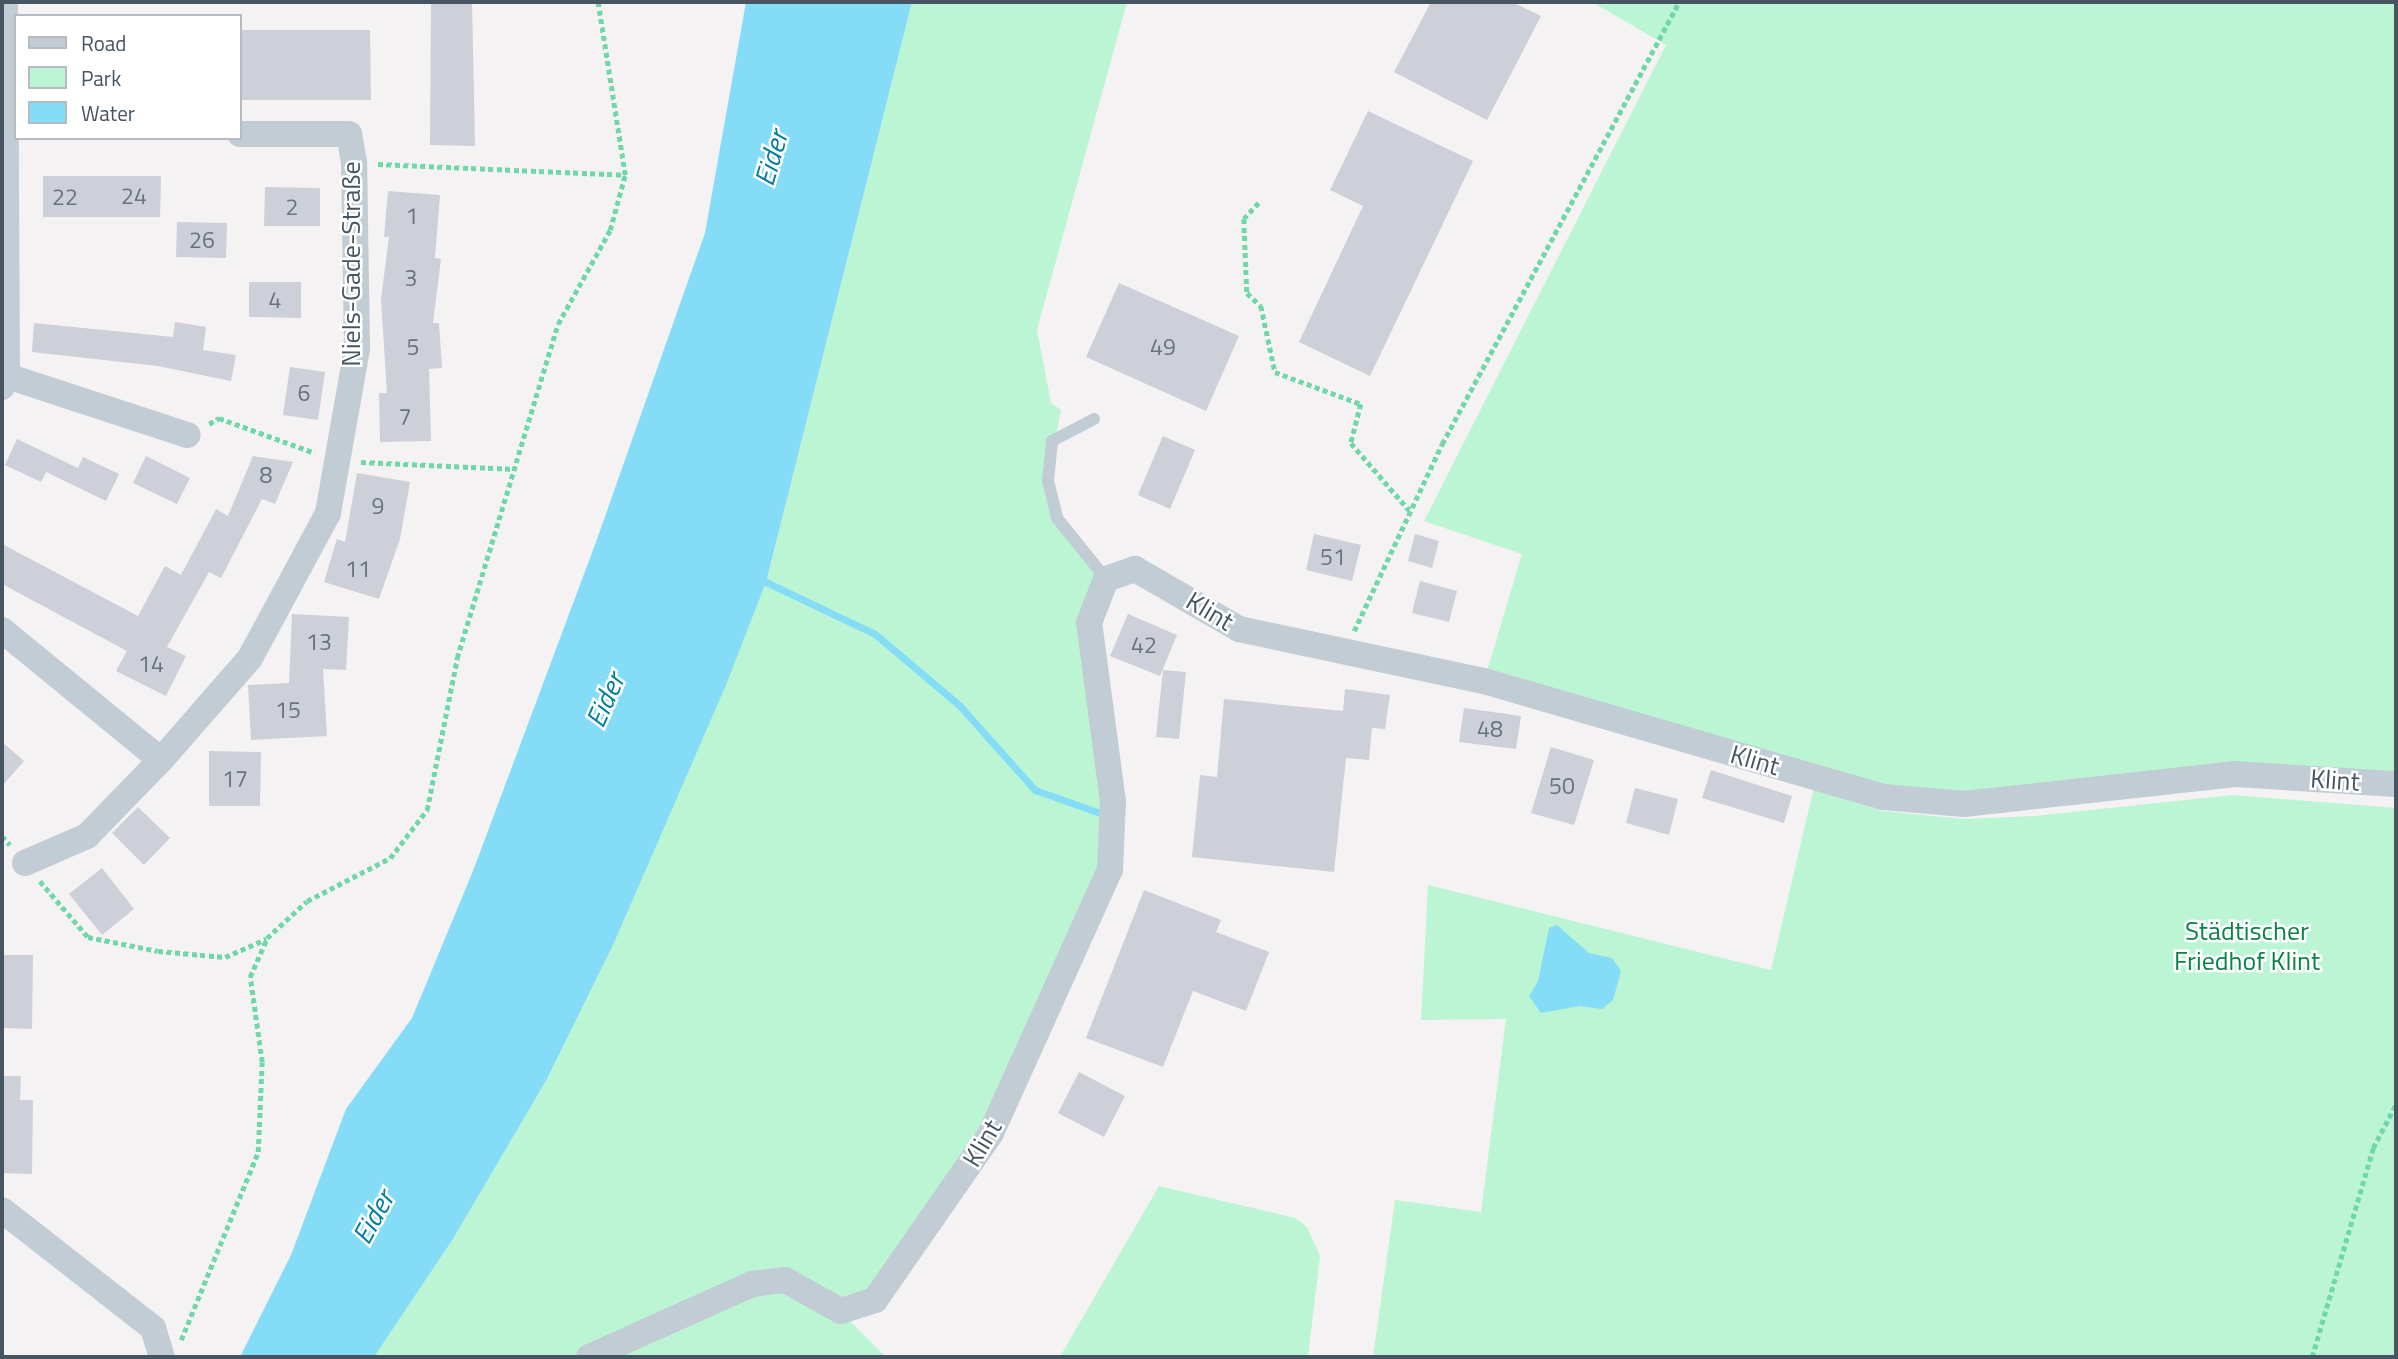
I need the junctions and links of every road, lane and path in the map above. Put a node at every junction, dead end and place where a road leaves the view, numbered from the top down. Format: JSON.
{"nodes":[{"id":1,"x":5,"y":2,"type":"edge"},
{"id":2,"x":598,"y":2,"type":"edge"},
{"id":3,"x":1679,"y":2,"type":"edge"},
{"id":4,"x":8,"y":132,"type":"edge"},
{"id":5,"x":242,"y":134,"type":"edge"},
{"id":6,"x":354,"y":162,"type":"junction"},
{"id":7,"x":625,"y":175,"type":"junction"},
{"id":8,"x":1259,"y":203,"type":"dead end"},
{"id":9,"x":4,"y":382,"type":"edge"},
{"id":10,"x":1094,"y":419,"type":"dead end"},
{"id":11,"x":188,"y":436,"type":"dead end"},
{"id":12,"x":1409,"y":510,"type":"junction"},
{"id":13,"x":1106,"y":579,"type":"junction"},
{"id":14,"x":2,"y":630,"type":"edge"},
{"id":15,"x":1343,"y":654,"type":"junction"},
{"id":16,"x":161,"y":760,"type":"junction"},
{"id":17,"x":2396,"y":784,"type":"edge"},
{"id":18,"x":2,"y":836,"type":"edge"},
{"id":19,"x":25,"y":863,"type":"junction"},
{"id":20,"x":267,"y":938,"type":"junction"},
{"id":21,"x":2396,"y":1104,"type":"edge"},
{"id":22,"x":2,"y":1210,"type":"edge"},
{"id":23,"x":170,"y":1351,"type":"edge"},
{"id":24,"x":589,"y":1357,"type":"edge"},
{"id":25,"x":2312,"y":1357,"type":"edge"}],
"edges":[{"from":1,"to":4,"type":"street"},
{"from":2,"to":7,"type":"path"},
{"from":3,"to":12,"type":"path"},
{"from":4,"to":9,"type":"street"},
{"from":5,"to":6,"type":"street","name":"Niels-Gade-Straße"},
{"from":6,"to":7,"type":"path"},
{"from":6,"to":16,"type":"street","name":"Niels-Gade-Straße"},
{"from":7,"to":20,"type":"path"},
{"from":8,"to":12,"type":"path"},
{"from":9,"to":11,"type":"street"},
{"from":10,"to":13,"type":"lane"},
{"from":12,"to":15,"type":"path"},
{"from":13,"to":15,"type":"street","name":"Klint"},
{"from":13,"to":24,"type":"street","name":"Klint"},
{"from":14,"to":16,"type":"street"},
{"from":15,"to":17,"type":"street","name":"Klint"},
{"from":16,"to":19,"type":"street","name":"Niels-Gade-Straße"},
{"from":18,"to":19,"type":"path"},
{"from":19,"to":20,"type":"path"},
{"from":20,"to":23,"type":"path"},
{"from":21,"to":25,"type":"path"},
{"from":22,"to":23,"type":"street"}]}
